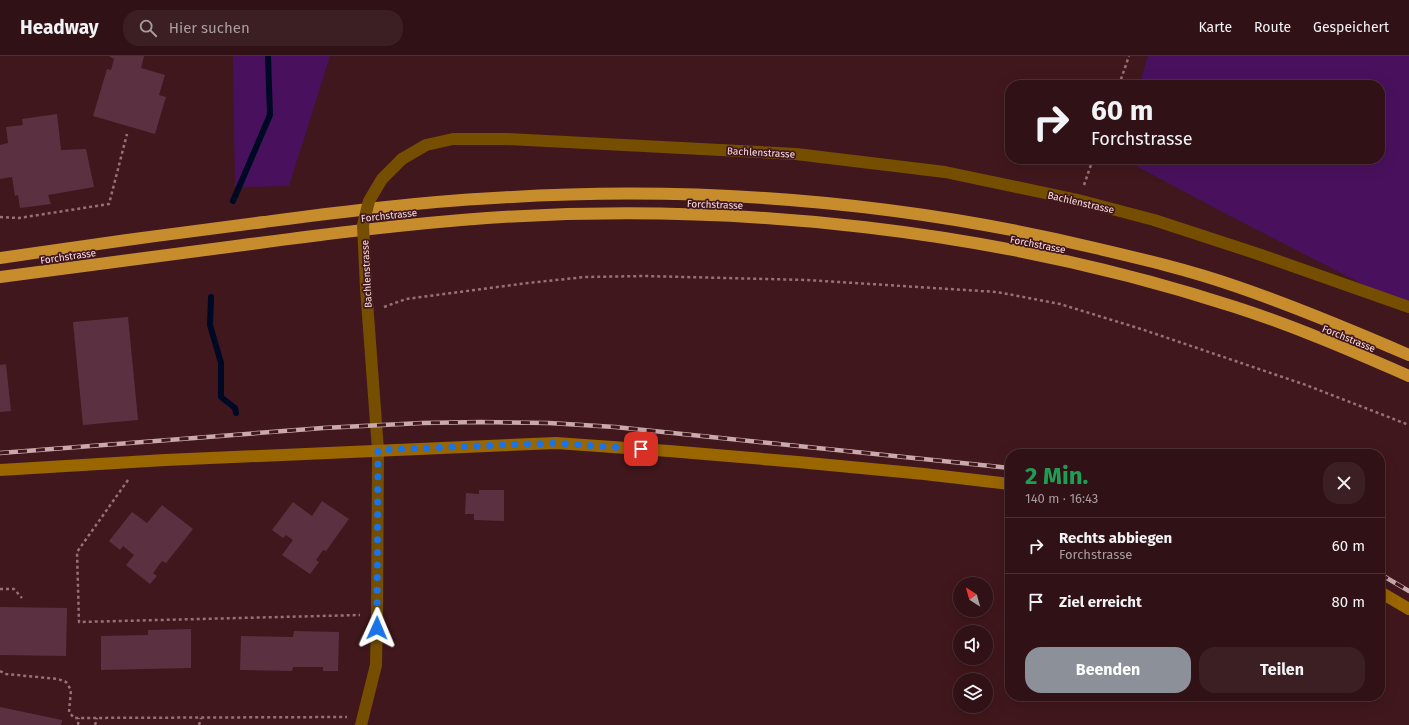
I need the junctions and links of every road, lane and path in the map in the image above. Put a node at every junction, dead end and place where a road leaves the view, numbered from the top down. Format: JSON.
{"nodes":[{"id":1,"x":1129,"y":56,"type":"edge"},
{"id":2,"x":1121,"y":80,"type":"edge"},
{"id":3,"x":128,"y":134,"type":"dead end"},
{"id":4,"x":1091,"y":164,"type":"edge"},
{"id":5,"x":1078,"y":200,"type":"junction"},
{"id":6,"x":0,"y":217,"type":"edge"},
{"id":7,"x":0,"y":258,"type":"edge"},
{"id":8,"x":0,"y":277,"type":"edge"},
{"id":9,"x":1409,"y":306,"type":"edge"},
{"id":10,"x":368,"y":313,"type":"junction"},
{"id":11,"x":1409,"y":354,"type":"edge"},
{"id":12,"x":1409,"y":376,"type":"edge"},
{"id":13,"x":1409,"y":425,"type":"edge"},
{"id":14,"x":378,"y":450,"type":"junction"},
{"id":15,"x":0,"y":470,"type":"edge"},
{"id":16,"x":128,"y":480,"type":"dead end"},
{"id":17,"x":1005,"y":483,"type":"edge"},
{"id":18,"x":0,"y":589,"type":"edge"},
{"id":19,"x":1385,"y":595,"type":"edge"},
{"id":20,"x":22,"y":598,"type":"dead end"},
{"id":21,"x":1409,"y":609,"type":"edge"},
{"id":22,"x":377,"y":615,"type":"junction"},
{"id":23,"x":0,"y":671,"type":"edge"},
{"id":24,"x":79,"y":718,"type":"junction"},
{"id":25,"x":97,"y":718,"type":"junction"},
{"id":26,"x":201,"y":718,"type":"junction"},
{"id":27,"x":362,"y":721,"type":"edge"},
{"id":28,"x":78,"y":725,"type":"edge"},
{"id":29,"x":95,"y":725,"type":"edge"},
{"id":30,"x":199,"y":725,"type":"edge"}],
"edges":[{"from":1,"to":2,"type":"path"},
{"from":3,"to":6,"type":"path"},
{"from":4,"to":5,"type":"path"},
{"from":5,"to":9,"type":"street","name":"Bachlenstrasse"},
{"from":5,"to":10,"type":"street","name":"Bachlenstrasse","bridge":true},
{"from":7,"to":11,"type":"highway","name":"Forchstrasse"},
{"from":8,"to":12,"type":"highway","name":"Forchstrasse"},
{"from":10,"to":13,"type":"path"},
{"from":10,"to":14,"type":"street","name":"Bachlenstrasse"},
{"from":14,"to":15,"type":"main road"},
{"from":14,"to":17,"type":"main road"},
{"from":14,"to":22,"type":"street","name":"Bachlenstrasse"},
{"from":16,"to":22,"type":"path"},
{"from":18,"to":20,"type":"path"},
{"from":19,"to":21,"type":"main road"},
{"from":22,"to":27,"type":"street","name":"Bachlenstrasse"},
{"from":23,"to":24,"type":"path"},
{"from":24,"to":25,"type":"path"},
{"from":24,"to":28,"type":"path"},
{"from":25,"to":26,"type":"path"},
{"from":25,"to":29,"type":"path"},
{"from":26,"to":27,"type":"path"},
{"from":26,"to":30,"type":"path"}]}
